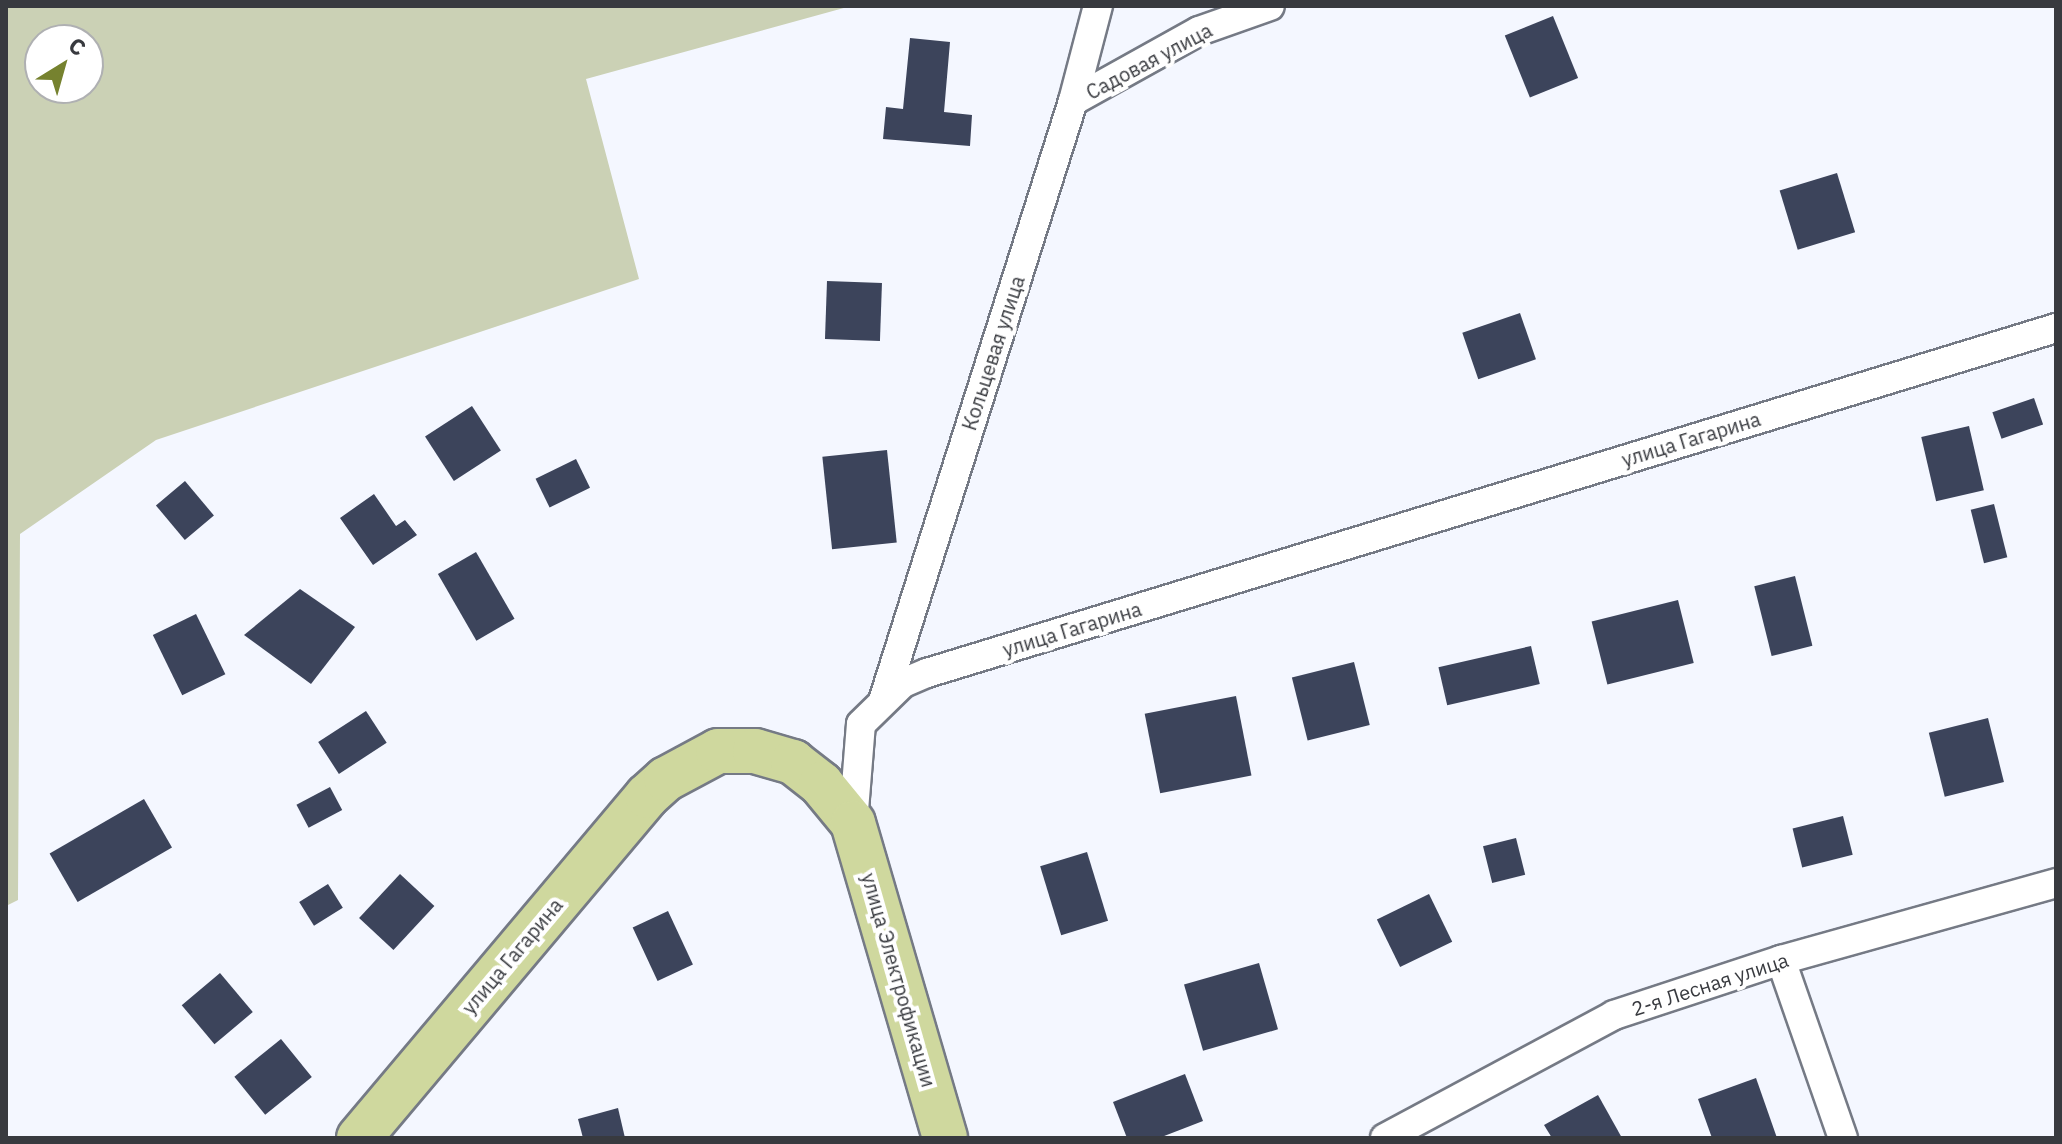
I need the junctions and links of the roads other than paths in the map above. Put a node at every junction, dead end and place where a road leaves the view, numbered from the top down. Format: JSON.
{"nodes":[{"id":1,"x":1098,"y":6,"type":"edge"},
{"id":2,"x":1270,"y":6,"type":"edge"},
{"id":3,"x":1073,"y":101,"type":"junction"},
{"id":4,"x":2056,"y":328,"type":"edge"},
{"id":5,"x":884,"y":698,"type":"junction"},
{"id":6,"x":853,"y":823,"type":"junction"},
{"id":7,"x":2056,"y":883,"type":"edge"},
{"id":8,"x":1781,"y":960,"type":"junction"},
{"id":9,"x":1433,"y":1127,"type":"edge"},
{"id":10,"x":359,"y":1138,"type":"edge"},
{"id":11,"x":945,"y":1138,"type":"edge"},
{"id":12,"x":1385,"y":1138,"type":"edge"},
{"id":13,"x":1843,"y":1138,"type":"edge"}],
"edges":[{"from":1,"to":3,"type":"street","name":"Кольцевая улица"},
{"from":2,"to":3,"type":"street","name":"Садовая улица"},
{"from":3,"to":5,"type":"street","name":"Кольцевая улица"},
{"from":4,"to":5,"type":"street","name":"улица Гагарина"},
{"from":5,"to":6,"type":"street","name":"улица Гагарина"},
{"from":6,"to":10,"type":"main road","name":"улица Гагарина"},
{"from":6,"to":11,"type":"main road","name":"улица Электрофикации"},
{"from":7,"to":8,"type":"street","name":"2-я Лесная улица"},
{"from":8,"to":9,"type":"street","name":"2-я Лесная улица"},
{"from":8,"to":13,"type":"street"},
{"from":9,"to":12,"type":"street","name":"2-я Лесная улица"}]}
